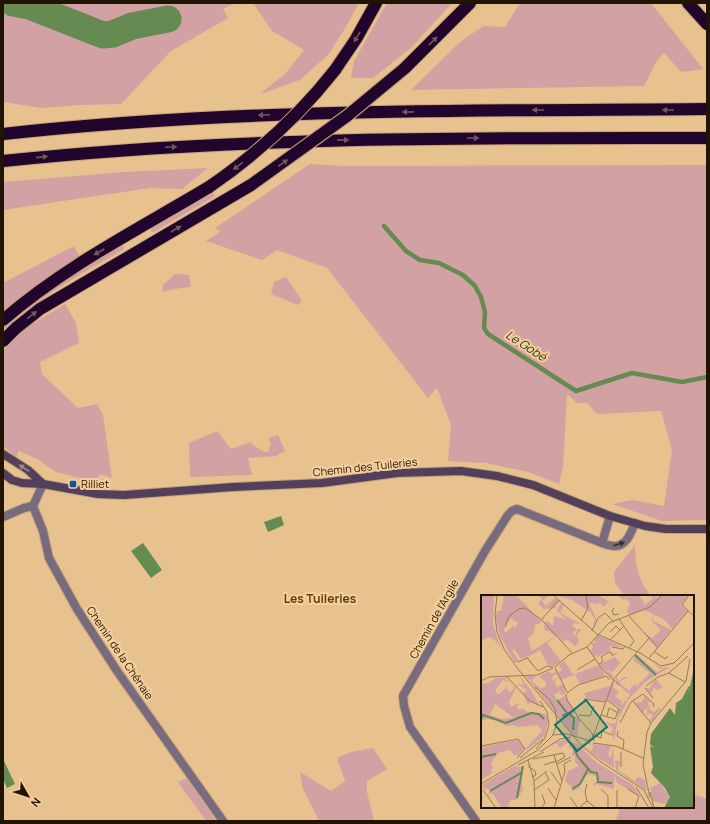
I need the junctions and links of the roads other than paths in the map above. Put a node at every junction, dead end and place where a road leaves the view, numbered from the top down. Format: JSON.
{"nodes":[{"id":1,"x":376,"y":3,"type":"edge"},
{"id":2,"x":470,"y":3,"type":"edge"},
{"id":3,"x":688,"y":3,"type":"edge"},
{"id":4,"x":707,"y":24,"type":"edge"},
{"id":5,"x":707,"y":109,"type":"edge"},
{"id":6,"x":3,"y":134,"type":"edge"},
{"id":7,"x":707,"y":138,"type":"edge"},
{"id":8,"x":3,"y":161,"type":"edge"},
{"id":9,"x":3,"y":320,"type":"edge"},
{"id":10,"x":3,"y":341,"type":"edge"},
{"id":11,"x":3,"y":454,"type":"edge"},
{"id":12,"x":3,"y":474,"type":"edge"},
{"id":13,"x":43,"y":484,"type":"junction"},
{"id":14,"x":33,"y":506,"type":"junction"},
{"id":15,"x":3,"y":516,"type":"edge"},
{"id":16,"x":610,"y":516,"type":"junction"},
{"id":17,"x":635,"y":523,"type":"junction"},
{"id":18,"x":707,"y":529,"type":"edge"},
{"id":19,"x":602,"y":543,"type":"junction"},
{"id":20,"x":223,"y":821,"type":"edge"},
{"id":21,"x":476,"y":821,"type":"edge"}],
"edges":[{"from":1,"to":9,"type":"highway","one_way":true,"bridge":true},
{"from":10,"to":2,"type":"highway","one_way":true,"bridge":true},
{"from":3,"to":4,"type":"highway"},
{"from":5,"to":6,"type":"highway","one_way":true},
{"from":8,"to":7,"type":"highway","one_way":true},
{"from":13,"to":11,"type":"street","one_way":true},
{"from":12,"to":13,"type":"street","name":"Chemin des Tuileries"},
{"from":13,"to":14,"type":"street"},
{"from":13,"to":16,"type":"street","name":"Chemin des Tuileries"},
{"from":14,"to":15,"type":"street"},
{"from":14,"to":20,"type":"street","name":"Chemin de la Chênaie"},
{"from":16,"to":17,"type":"street","name":"Chemin des Tuileries"},
{"from":16,"to":19,"type":"street"},
{"from":17,"to":18,"type":"street","name":"Chemin des Tuileries"},
{"from":19,"to":17,"type":"street","name":"Chemin de l'Argile","one_way":true},
{"from":19,"to":21,"type":"street","name":"Chemin de l'Argile"}]}
